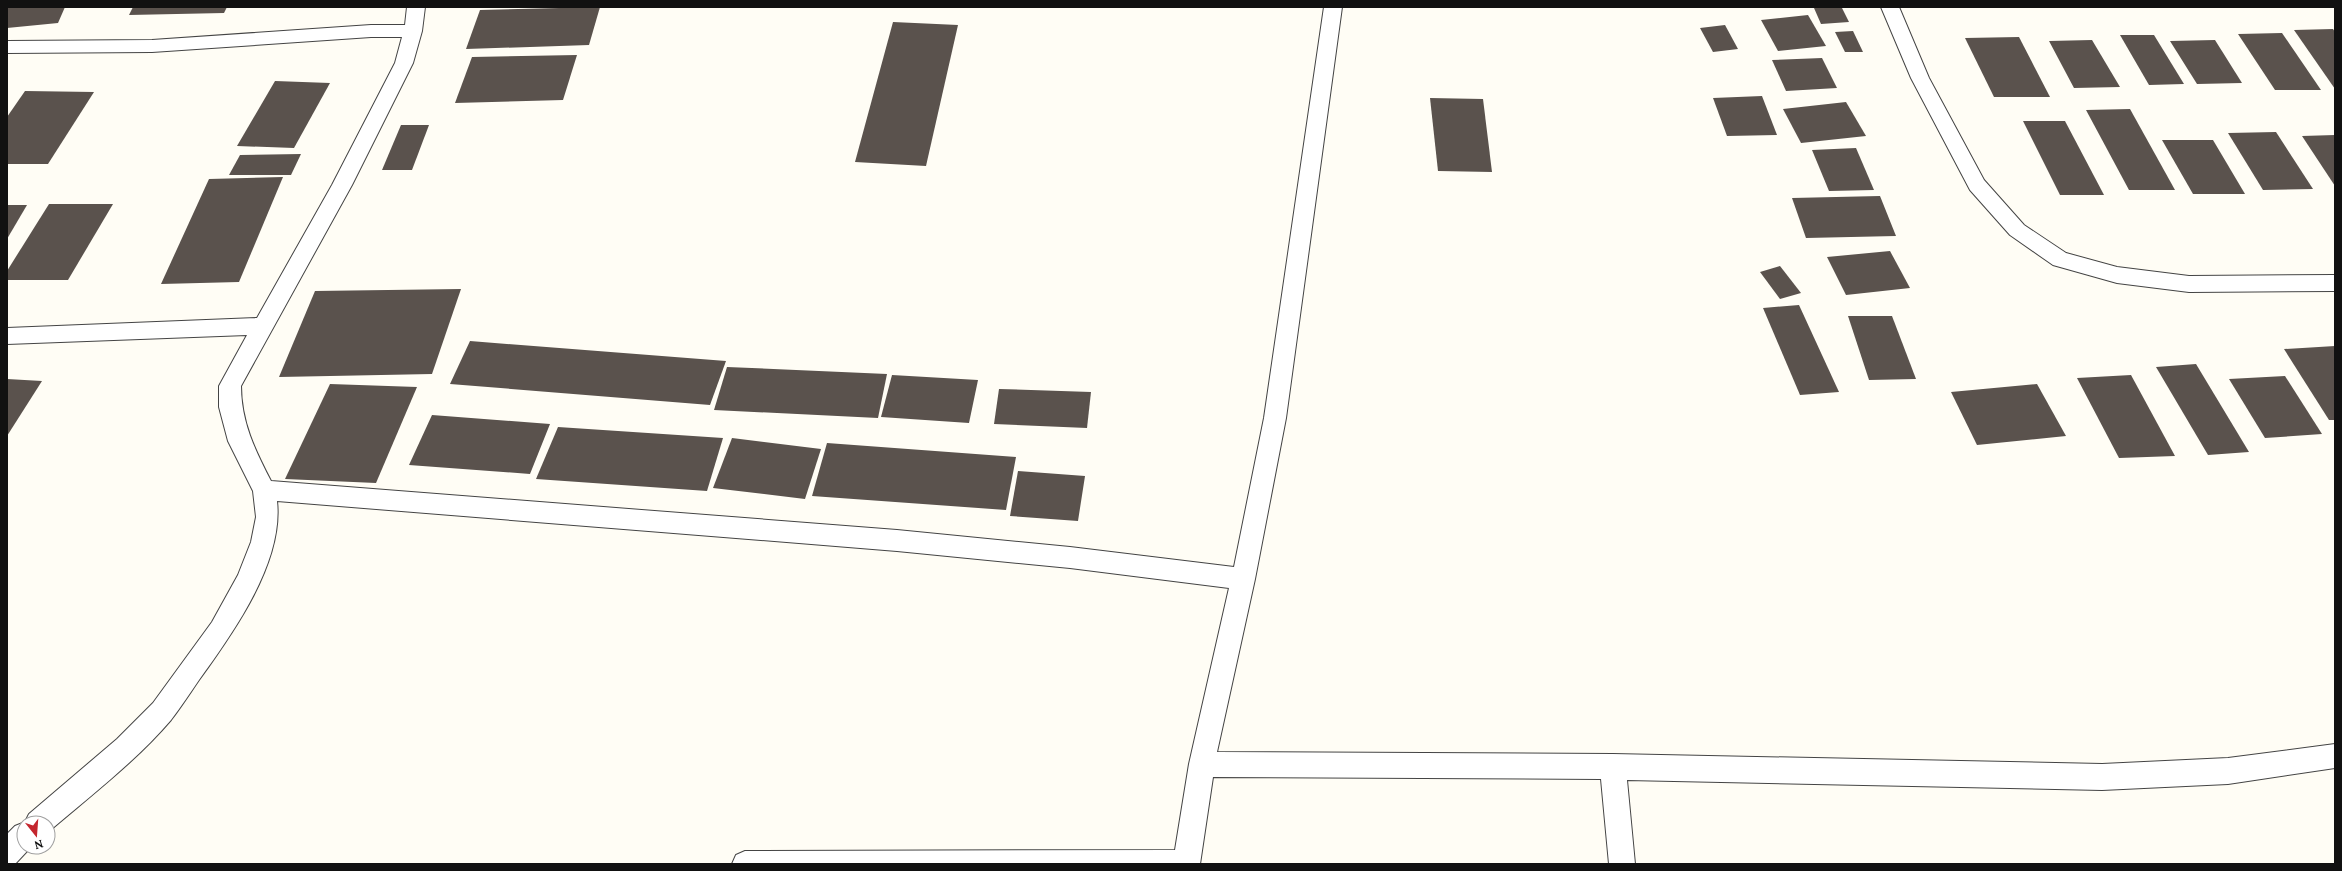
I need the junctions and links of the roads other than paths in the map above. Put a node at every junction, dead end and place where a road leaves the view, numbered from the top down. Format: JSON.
{"nodes":[{"id":1,"x":416,"y":7,"type":"edge"},
{"id":2,"x":1333,"y":7,"type":"edge"},
{"id":3,"x":1890,"y":7,"type":"edge"},
{"id":4,"x":413,"y":31,"type":"junction"},
{"id":5,"x":7,"y":47,"type":"edge"},
{"id":6,"x":2335,"y":283,"type":"edge"},
{"id":7,"x":263,"y":326,"type":"junction"},
{"id":8,"x":7,"y":336,"type":"edge"},
{"id":9,"x":264,"y":491,"type":"junction"},
{"id":10,"x":1243,"y":579,"type":"junction"},
{"id":11,"x":2335,"y":756,"type":"edge"},
{"id":12,"x":1202,"y":764,"type":"junction"},
{"id":13,"x":1613,"y":767,"type":"junction"},
{"id":14,"x":47,"y":815,"type":"edge"},
{"id":15,"x":16,"y":844,"type":"edge"},
{"id":16,"x":7,"y":854,"type":"edge"},
{"id":17,"x":1187,"y":863,"type":"edge"},
{"id":18,"x":745,"y":864,"type":"edge"},
{"id":19,"x":1622,"y":864,"type":"edge"}],
"edges":[{"from":1,"to":4,"type":"street"},
{"from":2,"to":10,"type":"street"},
{"from":3,"to":6,"type":"street"},
{"from":4,"to":5,"type":"street"},
{"from":4,"to":7,"type":"street"},
{"from":7,"to":8,"type":"street"},
{"from":7,"to":9,"type":"street"},
{"from":9,"to":10,"type":"street"},
{"from":9,"to":14,"type":"street"},
{"from":10,"to":12,"type":"street"},
{"from":11,"to":13,"type":"street"},
{"from":12,"to":13,"type":"street"},
{"from":12,"to":17,"type":"street"},
{"from":13,"to":19,"type":"street"},
{"from":15,"to":16,"type":"street"},
{"from":17,"to":18,"type":"street"}]}
